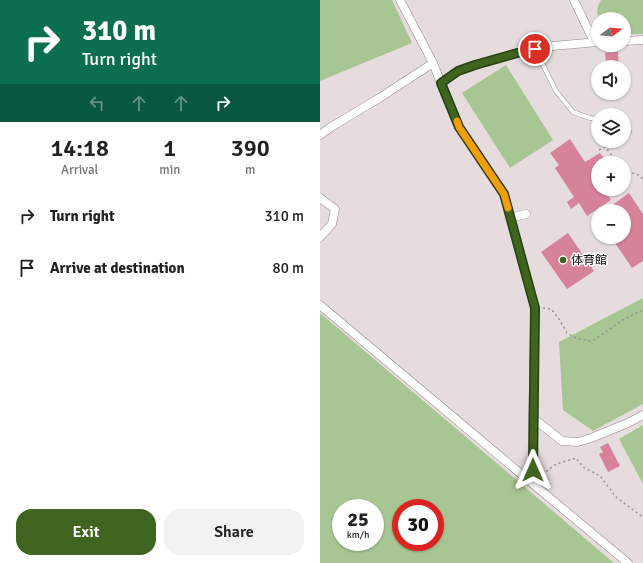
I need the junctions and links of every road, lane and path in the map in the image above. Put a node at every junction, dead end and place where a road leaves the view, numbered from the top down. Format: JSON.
{"nodes":[{"id":1,"x":400,"y":0,"type":"edge"},
{"id":2,"x":574,"y":0,"type":"edge"},
{"id":3,"x":591,"y":32,"type":"edge"},
{"id":4,"x":643,"y":40,"type":"edge"},
{"id":5,"x":631,"y":41,"type":"edge"},
{"id":6,"x":591,"y":42,"type":"edge"},
{"id":7,"x":535,"y":49,"type":"junction"},
{"id":8,"x":433,"y":64,"type":"junction"},
{"id":9,"x":441,"y":83,"type":"junction"},
{"id":10,"x":591,"y":118,"type":"edge"},
{"id":11,"x":320,"y":135,"type":"edge"},
{"id":12,"x":599,"y":150,"type":"dead end"},
{"id":13,"x":612,"y":156,"type":"edge"},
{"id":14,"x":631,"y":173,"type":"edge"},
{"id":15,"x":643,"y":179,"type":"edge"},
{"id":16,"x":320,"y":198,"type":"edge"},
{"id":17,"x":526,"y":214,"type":"dead end"},
{"id":18,"x":510,"y":218,"type":"junction"},
{"id":19,"x":320,"y":237,"type":"edge"},
{"id":20,"x":320,"y":305,"type":"edge"},
{"id":21,"x":535,"y":308,"type":"junction"},
{"id":22,"x":643,"y":310,"type":"edge"},
{"id":23,"x":643,"y":415,"type":"edge"},
{"id":24,"x":533,"y":418,"type":"junction"},
{"id":25,"x":533,"y":470,"type":"junction"},
{"id":26,"x":527,"y":479,"type":"junction"},
{"id":27,"x":643,"y":517,"type":"edge"},
{"id":28,"x":628,"y":563,"type":"edge"}],
"edges":[{"from":1,"to":8,"type":"street"},
{"from":2,"to":3,"type":"street"},
{"from":4,"to":5,"type":"street"},
{"from":6,"to":7,"type":"street"},
{"from":7,"to":9,"type":"street"},
{"from":7,"to":10,"type":"lane"},
{"from":8,"to":9,"type":"street"},
{"from":8,"to":11,"type":"street"},
{"from":9,"to":18,"type":"street"},
{"from":12,"to":13,"type":"path"},
{"from":14,"to":15,"type":"path"},
{"from":16,"to":19,"type":"street"},
{"from":17,"to":18,"type":"street"},
{"from":18,"to":21,"type":"street"},
{"from":20,"to":26,"type":"street"},
{"from":21,"to":22,"type":"path"},
{"from":21,"to":24,"type":"street"},
{"from":23,"to":24,"type":"street"},
{"from":24,"to":25,"type":"street"},
{"from":25,"to":26,"type":"street"},
{"from":25,"to":27,"type":"path"},
{"from":26,"to":28,"type":"street"}]}
